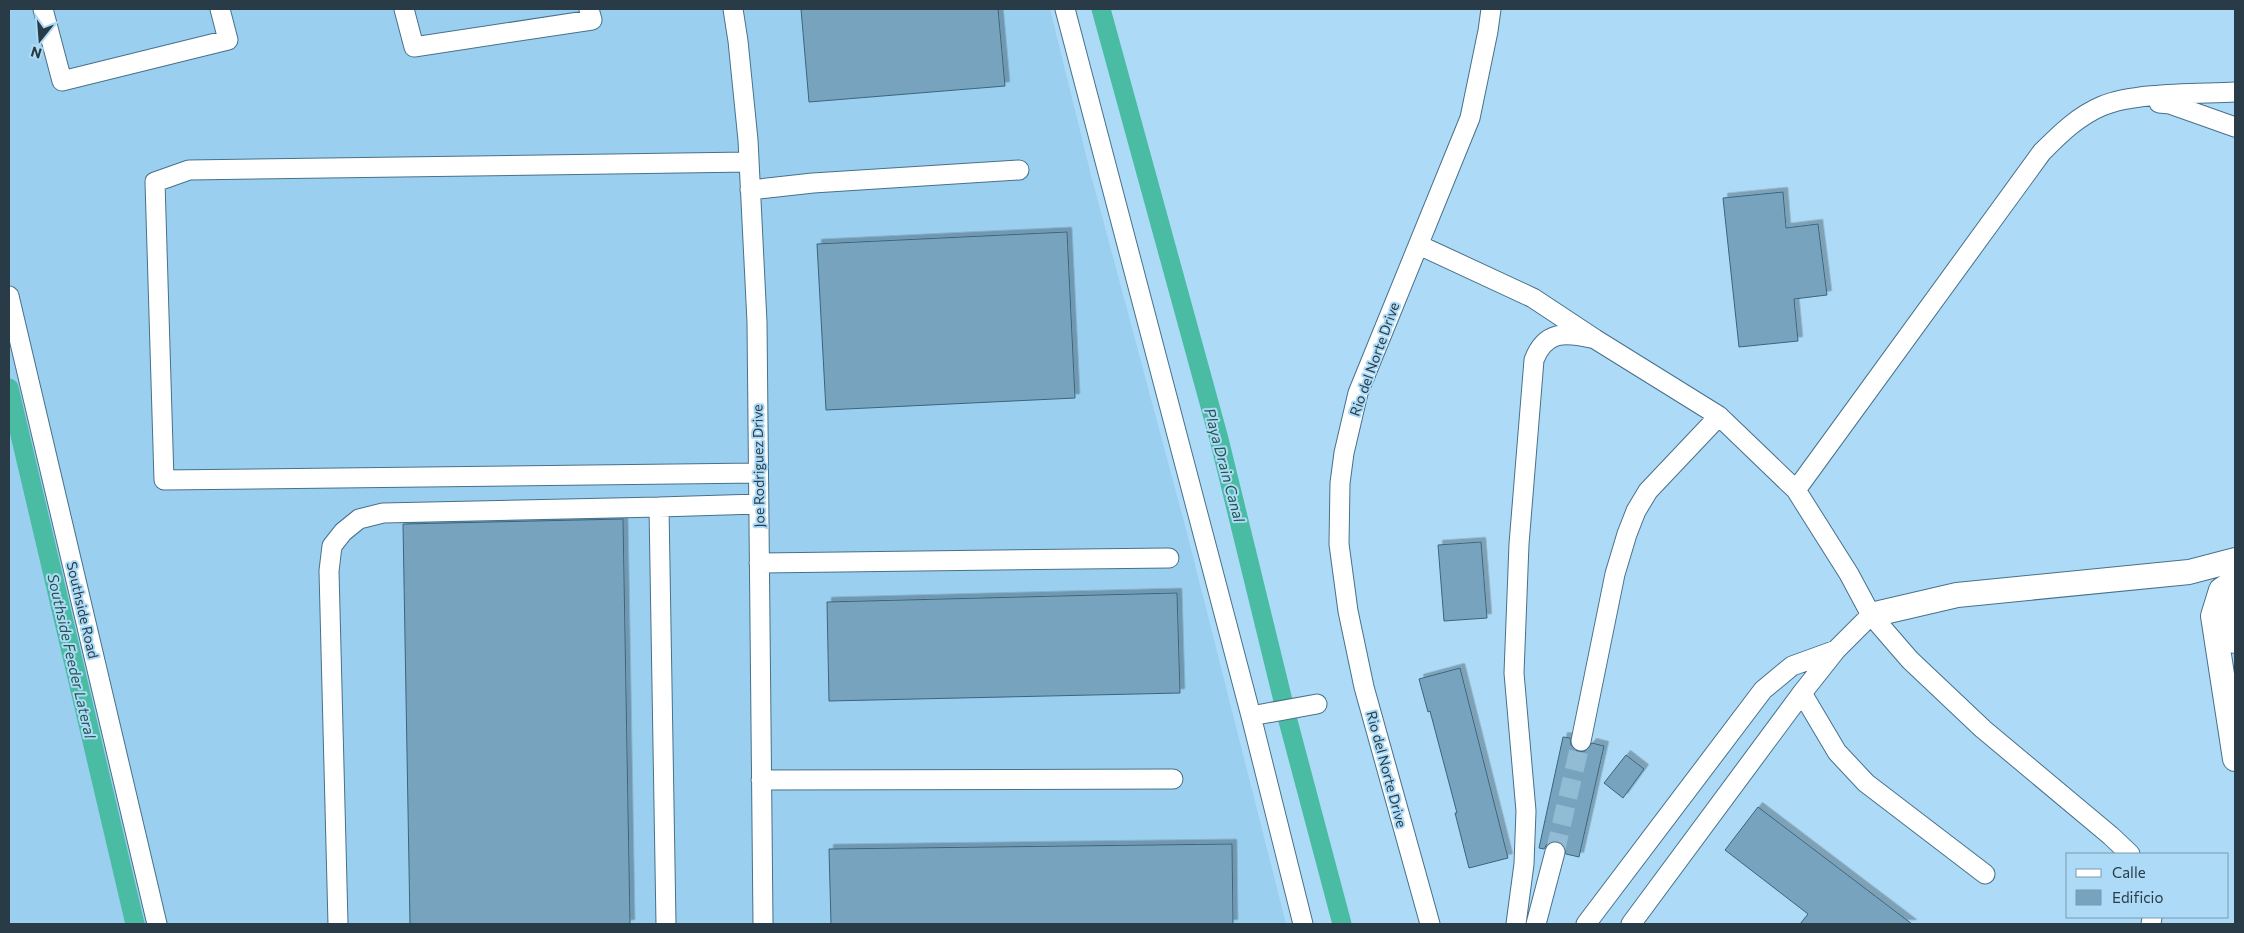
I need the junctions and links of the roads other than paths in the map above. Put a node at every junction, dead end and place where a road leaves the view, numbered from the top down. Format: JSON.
{"nodes":[{"id":1,"x":43,"y":9,"type":"edge"},
{"id":2,"x":220,"y":9,"type":"edge"},
{"id":3,"x":404,"y":9,"type":"edge"},
{"id":4,"x":589,"y":9,"type":"edge"},
{"id":5,"x":733,"y":9,"type":"edge"},
{"id":6,"x":1065,"y":9,"type":"edge"},
{"id":7,"x":1491,"y":9,"type":"edge"},
{"id":8,"x":2235,"y":92,"type":"edge"},
{"id":9,"x":2123,"y":99,"type":"junction"},
{"id":10,"x":2235,"y":127,"type":"edge"},
{"id":11,"x":749,"y":162,"type":"junction"},
{"id":12,"x":1019,"y":170,"type":"dead end"},
{"id":13,"x":750,"y":190,"type":"junction"},
{"id":14,"x":1418,"y":245,"type":"junction"},
{"id":15,"x":9,"y":296,"type":"edge"},
{"id":16,"x":1595,"y":339,"type":"junction"},
{"id":17,"x":1719,"y":416,"type":"junction"},
{"id":18,"x":758,"y":473,"type":"junction"},
{"id":19,"x":1796,"y":490,"type":"junction"},
{"id":20,"x":758,"y":504,"type":"junction"},
{"id":21,"x":659,"y":507,"type":"junction"},
{"id":22,"x":1170,"y":558,"type":"dead end"},
{"id":23,"x":2235,"y":560,"type":"edge"},
{"id":24,"x":759,"y":564,"type":"junction"},
{"id":25,"x":2235,"y":581,"type":"edge"},
{"id":26,"x":2235,"y":607,"type":"edge"},
{"id":27,"x":1871,"y":614,"type":"junction"},
{"id":28,"x":2235,"y":641,"type":"edge"},
{"id":29,"x":1836,"y":650,"type":"junction"},
{"id":30,"x":1802,"y":693,"type":"junction"},
{"id":31,"x":1308,"y":705,"type":"dead end"},
{"id":32,"x":1251,"y":716,"type":"junction"},
{"id":33,"x":1581,"y":741,"type":"tunnel mouth"},
{"id":34,"x":2235,"y":759,"type":"edge"},
{"id":35,"x":1173,"y":779,"type":"dead end"},
{"id":36,"x":761,"y":780,"type":"junction"},
{"id":37,"x":1555,"y":852,"type":"tunnel mouth"},
{"id":38,"x":2129,"y":853,"type":"edge"},
{"id":39,"x":1985,"y":874,"type":"dead end"},
{"id":40,"x":157,"y":924,"type":"edge"},
{"id":41,"x":338,"y":924,"type":"edge"},
{"id":42,"x":666,"y":924,"type":"edge"},
{"id":43,"x":763,"y":924,"type":"edge"},
{"id":44,"x":1303,"y":924,"type":"edge"},
{"id":45,"x":1430,"y":924,"type":"edge"},
{"id":46,"x":1516,"y":924,"type":"edge"},
{"id":47,"x":1536,"y":924,"type":"edge"},
{"id":48,"x":1586,"y":924,"type":"edge"},
{"id":49,"x":1631,"y":924,"type":"edge"}],
"edges":[{"from":1,"to":2,"type":"street"},
{"from":3,"to":4,"type":"street"},
{"from":5,"to":11,"type":"street","name":"Joe Rodriguez Drive"},
{"from":6,"to":32,"type":"street"},
{"from":7,"to":14,"type":"street","name":"Rio del Norte Drive"},
{"from":8,"to":9,"type":"street"},
{"from":9,"to":10,"type":"street"},
{"from":9,"to":19,"type":"street"},
{"from":11,"to":13,"type":"street","name":"Joe Rodriguez Drive"},
{"from":11,"to":18,"type":"street"},
{"from":12,"to":13,"type":"street"},
{"from":13,"to":18,"type":"street","name":"Joe Rodriguez Drive"},
{"from":14,"to":16,"type":"street"},
{"from":14,"to":45,"type":"street","name":"Rio del Norte Drive"},
{"from":15,"to":40,"type":"street","name":"Southside Road"},
{"from":16,"to":17,"type":"street"},
{"from":16,"to":46,"type":"street"},
{"from":17,"to":19,"type":"street"},
{"from":17,"to":33,"type":"street"},
{"from":18,"to":20,"type":"street","name":"Joe Rodriguez Drive"},
{"from":19,"to":27,"type":"street"},
{"from":20,"to":21,"type":"street"},
{"from":20,"to":24,"type":"street","name":"Joe Rodriguez Drive"},
{"from":21,"to":41,"type":"street"},
{"from":21,"to":42,"type":"street"},
{"from":22,"to":24,"type":"street"},
{"from":23,"to":27,"type":"main road"},
{"from":24,"to":36,"type":"street","name":"Joe Rodriguez Drive"},
{"from":25,"to":34,"type":"main road"},
{"from":26,"to":28,"type":"main road"},
{"from":27,"to":29,"type":"street"},
{"from":27,"to":38,"type":"street"},
{"from":29,"to":30,"type":"street"},
{"from":29,"to":48,"type":"street"},
{"from":30,"to":39,"type":"street"},
{"from":30,"to":49,"type":"street"},
{"from":31,"to":32,"type":"street"},
{"from":32,"to":44,"type":"street"},
{"from":35,"to":36,"type":"street"},
{"from":36,"to":43,"type":"street","name":"Joe Rodriguez Drive"},
{"from":37,"to":47,"type":"street"}]}
